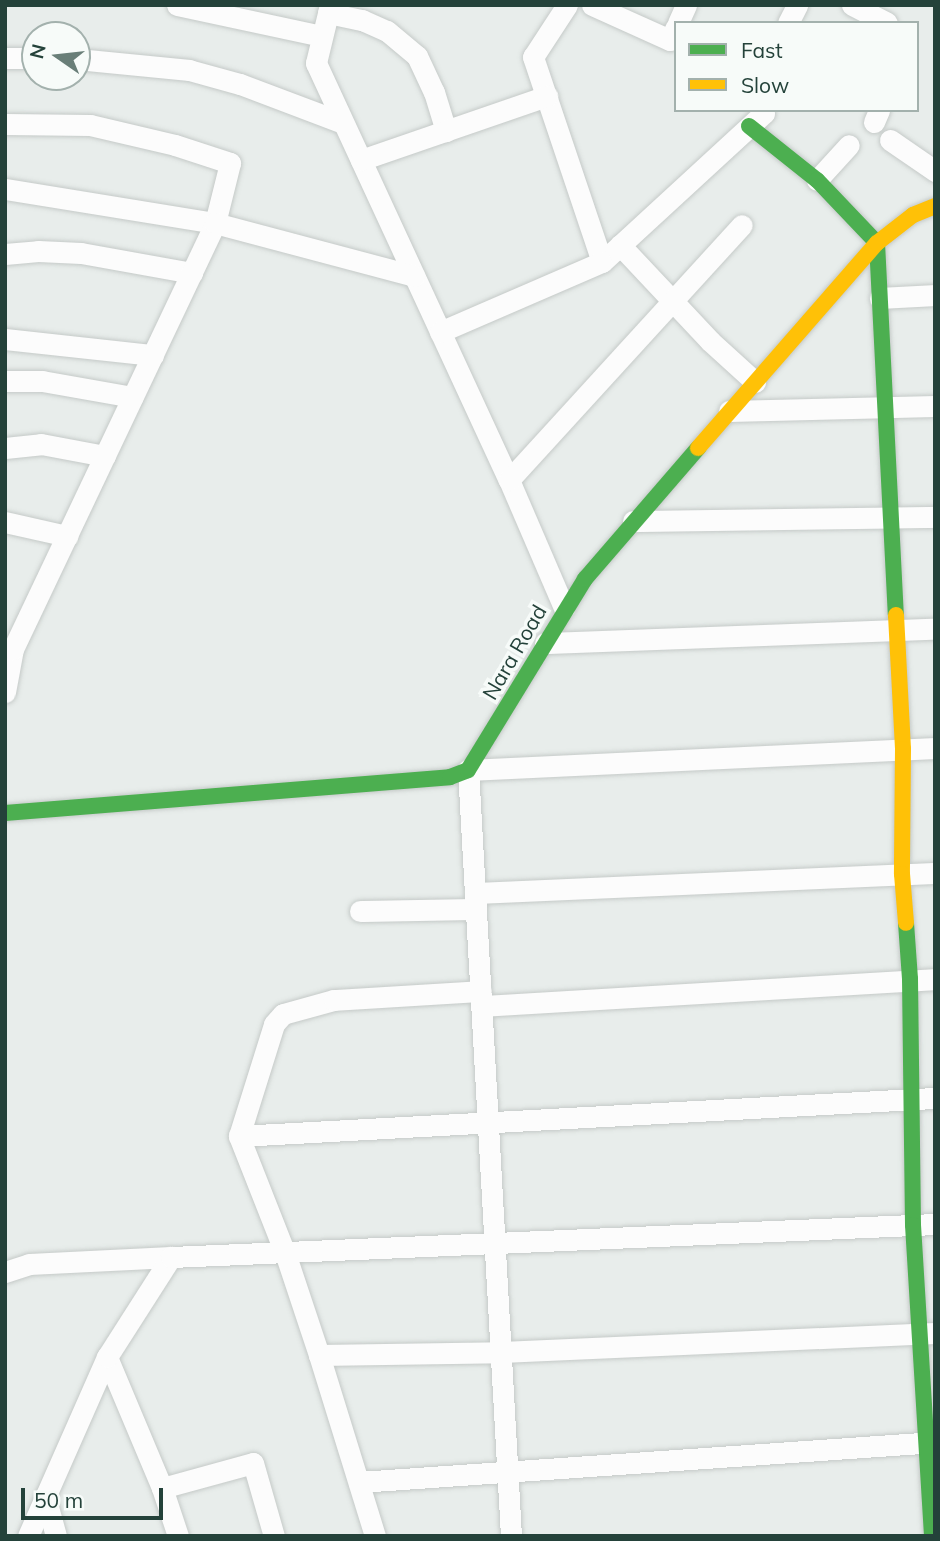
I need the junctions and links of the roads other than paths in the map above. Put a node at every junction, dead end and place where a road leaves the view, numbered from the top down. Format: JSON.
{"nodes":[{"id":1,"x":177,"y":5,"type":"edge"},
{"id":2,"x":567,"y":5,"type":"edge"},
{"id":3,"x":592,"y":5,"type":"edge"},
{"id":4,"x":797,"y":5,"type":"edge"},
{"id":5,"x":852,"y":5,"type":"edge"},
{"id":6,"x":329,"y":9,"type":"edge"},
{"id":7,"x":789,"y":21,"type":"edge"},
{"id":8,"x":883,"y":21,"type":"edge"},
{"id":9,"x":674,"y":34,"type":"edge"},
{"id":10,"x":322,"y":36,"type":"junction"},
{"id":11,"x":91,"y":60,"type":"edge"},
{"id":12,"x":547,"y":96,"type":"junction"},
{"id":13,"x":755,"y":118,"type":"edge"},
{"id":14,"x":343,"y":123,"type":"junction"},
{"id":15,"x":5,"y":124,"type":"edge"},
{"id":16,"x":446,"y":131,"type":"junction"},
{"id":17,"x":890,"y":140,"type":"dead end"},
{"id":18,"x":849,"y":145,"type":"dead end"},
{"id":19,"x":361,"y":160,"type":"junction"},
{"id":20,"x":817,"y":180,"type":"junction"},
{"id":21,"x":930,"y":183,"type":"edge"},
{"id":22,"x":5,"y":190,"type":"edge"},
{"id":23,"x":935,"y":206,"type":"edge"},
{"id":24,"x":913,"y":215,"type":"junction"},
{"id":25,"x":215,"y":223,"type":"junction"},
{"id":26,"x":742,"y":225,"type":"dead end"},
{"id":27,"x":877,"y":243,"type":"junction"},
{"id":28,"x":620,"y":245,"type":"junction"},
{"id":29,"x":5,"y":254,"type":"edge"},
{"id":30,"x":602,"y":262,"type":"junction"},
{"id":31,"x":192,"y":273,"type":"junction"},
{"id":32,"x":415,"y":276,"type":"junction"},
{"id":33,"x":935,"y":295,"type":"edge"},
{"id":34,"x":880,"y":298,"type":"junction"},
{"id":35,"x":674,"y":300,"type":"junction"},
{"id":36,"x":440,"y":332,"type":"junction"},
{"id":37,"x":5,"y":339,"type":"edge"},
{"id":38,"x":153,"y":355,"type":"junction"},
{"id":39,"x":5,"y":382,"type":"edge"},
{"id":40,"x":755,"y":382,"type":"junction"},
{"id":41,"x":133,"y":397,"type":"junction"},
{"id":42,"x":935,"y":406,"type":"edge"},
{"id":43,"x":885,"y":410,"type":"junction"},
{"id":44,"x":729,"y":411,"type":"junction"},
{"id":45,"x":5,"y":448,"type":"edge"},
{"id":46,"x":105,"y":456,"type":"junction"},
{"id":47,"x":509,"y":480,"type":"junction"},
{"id":48,"x":935,"y":517,"type":"edge"},
{"id":49,"x":890,"y":520,"type":"junction"},
{"id":50,"x":633,"y":521,"type":"junction"},
{"id":51,"x":5,"y":522,"type":"edge"},
{"id":52,"x":67,"y":536,"type":"junction"},
{"id":53,"x":564,"y":608,"type":"junction"},
{"id":54,"x":935,"y":629,"type":"edge"},
{"id":55,"x":897,"y":630,"type":"junction"},
{"id":56,"x":545,"y":643,"type":"junction"},
{"id":57,"x":9,"y":648,"type":"edge"},
{"id":58,"x":5,"y":692,"type":"edge"},
{"id":59,"x":935,"y":748,"type":"edge"},
{"id":60,"x":902,"y":749,"type":"junction"},
{"id":61,"x":468,"y":770,"type":"junction"},
{"id":62,"x":5,"y":813,"type":"edge"},
{"id":63,"x":935,"y":873,"type":"edge"},
{"id":64,"x":902,"y":874,"type":"junction"},
{"id":65,"x":476,"y":901,"type":"junction"},
{"id":66,"x":360,"y":911,"type":"dead end"},
{"id":67,"x":910,"y":979,"type":"junction"},
{"id":68,"x":935,"y":979,"type":"edge"},
{"id":69,"x":482,"y":998,"type":"junction"},
{"id":70,"x":935,"y":1098,"type":"edge"},
{"id":71,"x":912,"y":1099,"type":"junction"},
{"id":72,"x":489,"y":1124,"type":"junction"},
{"id":73,"x":239,"y":1136,"type":"junction"},
{"id":74,"x":935,"y":1224,"type":"edge"},
{"id":75,"x":913,"y":1226,"type":"junction"},
{"id":76,"x":496,"y":1244,"type":"junction"},
{"id":77,"x":285,"y":1254,"type":"junction"},
{"id":78,"x":171,"y":1257,"type":"junction"},
{"id":79,"x":5,"y":1272,"type":"edge"},
{"id":80,"x":928,"y":1333,"type":"edge"},
{"id":81,"x":501,"y":1352,"type":"junction"},
{"id":82,"x":319,"y":1355,"type":"junction"},
{"id":83,"x":107,"y":1357,"type":"junction"},
{"id":84,"x":930,"y":1442,"type":"edge"},
{"id":85,"x":508,"y":1471,"type":"junction"},
{"id":86,"x":359,"y":1482,"type":"junction"},
{"id":87,"x":162,"y":1488,"type":"junction"},
{"id":88,"x":46,"y":1496,"type":"junction"},
{"id":89,"x":28,"y":1536,"type":"edge"},
{"id":90,"x":56,"y":1536,"type":"edge"},
{"id":91,"x":178,"y":1536,"type":"edge"},
{"id":92,"x":274,"y":1536,"type":"edge"},
{"id":93,"x":375,"y":1536,"type":"edge"},
{"id":94,"x":511,"y":1536,"type":"edge"},
{"id":95,"x":932,"y":1536,"type":"edge"}],
"edges":[{"from":1,"to":10,"type":"street"},
{"from":2,"to":12,"type":"street"},
{"from":3,"to":9,"type":"street"},
{"from":4,"to":7,"type":"street"},
{"from":5,"to":8,"type":"street"},
{"from":6,"to":10,"type":"street"},
{"from":6,"to":16,"type":"street"},
{"from":10,"to":14,"type":"street"},
{"from":11,"to":14,"type":"street"},
{"from":12,"to":16,"type":"street"},
{"from":12,"to":30,"type":"street"},
{"from":13,"to":20,"type":"street"},
{"from":13,"to":28,"type":"street"},
{"from":14,"to":19,"type":"street"},
{"from":15,"to":25,"type":"street"},
{"from":16,"to":19,"type":"street"},
{"from":17,"to":21,"type":"street"},
{"from":18,"to":20,"type":"street"},
{"from":19,"to":32,"type":"street"},
{"from":20,"to":27,"type":"street"},
{"from":21,"to":24,"type":"street"},
{"from":22,"to":25,"type":"street"},
{"from":23,"to":24,"type":"street"},
{"from":24,"to":27,"type":"street","name":"Nara Road"},
{"from":25,"to":31,"type":"street"},
{"from":25,"to":32,"type":"street"},
{"from":26,"to":35,"type":"street"},
{"from":27,"to":34,"type":"street"},
{"from":27,"to":40,"type":"street","name":"Nara Road"},
{"from":28,"to":30,"type":"street"},
{"from":28,"to":35,"type":"street"},
{"from":29,"to":31,"type":"street"},
{"from":30,"to":36,"type":"street"},
{"from":31,"to":38,"type":"street"},
{"from":32,"to":36,"type":"street"},
{"from":33,"to":34,"type":"street"},
{"from":34,"to":43,"type":"street"},
{"from":35,"to":40,"type":"street"},
{"from":35,"to":47,"type":"street"},
{"from":36,"to":47,"type":"street"},
{"from":37,"to":38,"type":"street"},
{"from":38,"to":41,"type":"street"},
{"from":39,"to":41,"type":"street"},
{"from":40,"to":44,"type":"street","name":"Nara Road"},
{"from":41,"to":46,"type":"street"},
{"from":42,"to":43,"type":"street"},
{"from":43,"to":44,"type":"street"},
{"from":43,"to":49,"type":"street"},
{"from":44,"to":50,"type":"street","name":"Nara Road"},
{"from":45,"to":46,"type":"street"},
{"from":46,"to":52,"type":"street"},
{"from":47,"to":53,"type":"street"},
{"from":48,"to":49,"type":"street"},
{"from":49,"to":50,"type":"street"},
{"from":49,"to":55,"type":"street"},
{"from":50,"to":53,"type":"street","name":"Nara Road"},
{"from":51,"to":52,"type":"street"},
{"from":52,"to":57,"type":"street"},
{"from":53,"to":56,"type":"street","name":"Nara Road"},
{"from":54,"to":55,"type":"street"},
{"from":55,"to":56,"type":"street"},
{"from":55,"to":60,"type":"street"},
{"from":56,"to":61,"type":"street","name":"Nara Road"},
{"from":57,"to":58,"type":"street"},
{"from":59,"to":60,"type":"street"},
{"from":60,"to":61,"type":"street"},
{"from":60,"to":64,"type":"street"},
{"from":61,"to":62,"type":"street"},
{"from":61,"to":65,"type":"street"},
{"from":63,"to":64,"type":"street"},
{"from":64,"to":65,"type":"street"},
{"from":64,"to":67,"type":"street"},
{"from":65,"to":66,"type":"street"},
{"from":65,"to":69,"type":"street"},
{"from":67,"to":68,"type":"street"},
{"from":67,"to":69,"type":"street"},
{"from":67,"to":71,"type":"street"},
{"from":69,"to":72,"type":"street"},
{"from":69,"to":73,"type":"street"},
{"from":70,"to":71,"type":"street"},
{"from":71,"to":72,"type":"street"},
{"from":71,"to":75,"type":"street"},
{"from":72,"to":73,"type":"street"},
{"from":72,"to":76,"type":"street"},
{"from":73,"to":77,"type":"street"},
{"from":74,"to":75,"type":"street"},
{"from":75,"to":76,"type":"street"},
{"from":75,"to":80,"type":"street"},
{"from":76,"to":77,"type":"street"},
{"from":76,"to":81,"type":"street"},
{"from":77,"to":78,"type":"street"},
{"from":77,"to":82,"type":"street"},
{"from":78,"to":79,"type":"street"},
{"from":78,"to":83,"type":"street"},
{"from":80,"to":81,"type":"street"},
{"from":80,"to":84,"type":"street"},
{"from":81,"to":82,"type":"street"},
{"from":81,"to":85,"type":"street"},
{"from":82,"to":86,"type":"street"},
{"from":83,"to":87,"type":"street"},
{"from":83,"to":88,"type":"street"},
{"from":84,"to":85,"type":"street"},
{"from":84,"to":95,"type":"street"},
{"from":85,"to":86,"type":"street"},
{"from":85,"to":94,"type":"street"},
{"from":86,"to":93,"type":"street"},
{"from":87,"to":91,"type":"street"},
{"from":87,"to":92,"type":"street"},
{"from":88,"to":89,"type":"street"},
{"from":88,"to":90,"type":"street"}]}
